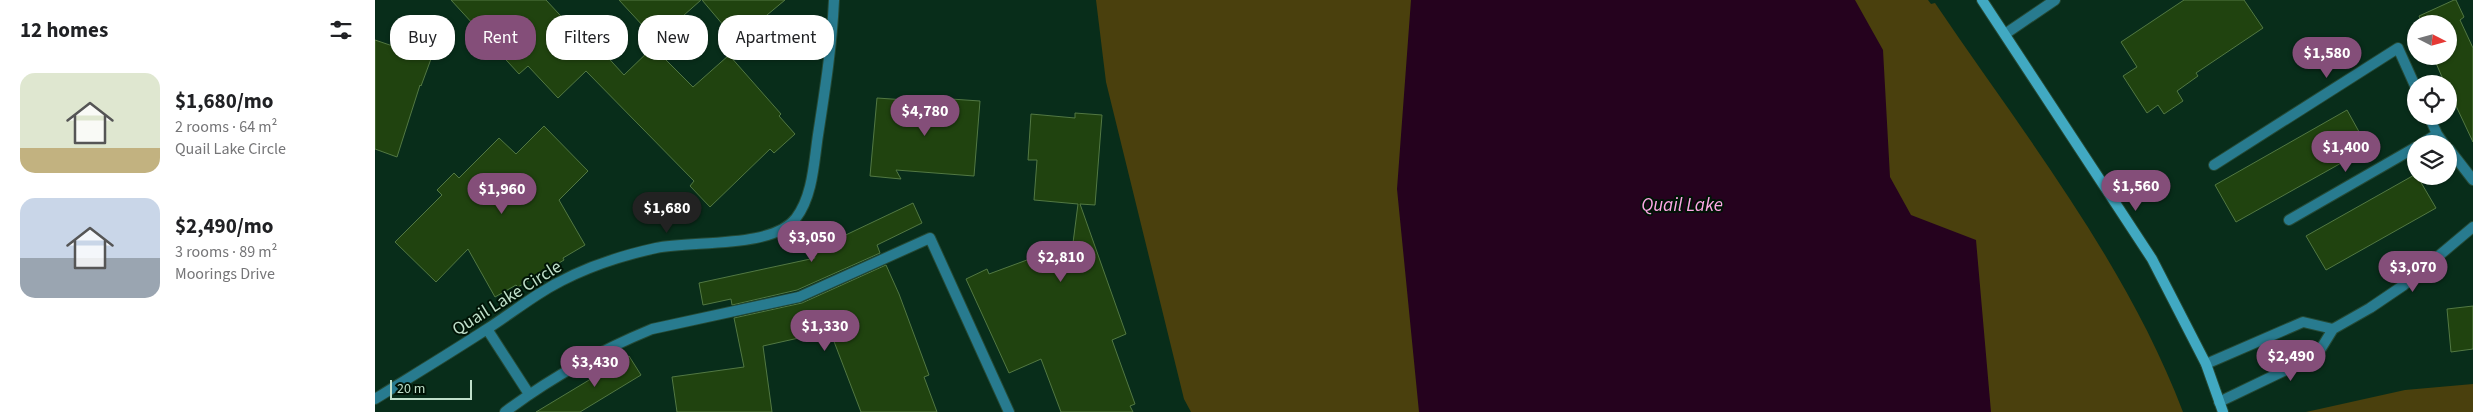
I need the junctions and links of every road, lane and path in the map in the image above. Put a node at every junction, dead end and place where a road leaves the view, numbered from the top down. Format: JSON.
{"nodes":[{"id":1,"x":834,"y":0,"type":"edge"},
{"id":2,"x":1982,"y":0,"type":"edge"},
{"id":3,"x":2055,"y":0,"type":"edge"},
{"id":4,"x":2005,"y":34,"type":"junction"},
{"id":5,"x":2410,"y":75,"type":"edge"},
{"id":6,"x":2433,"y":125,"type":"edge"},
{"id":7,"x":2437,"y":134,"type":"edge"},
{"id":8,"x":2407,"y":151,"type":"edge"},
{"id":9,"x":2457,"y":159,"type":"edge"},
{"id":10,"x":2214,"y":165,"type":"dead end"},
{"id":11,"x":2473,"y":180,"type":"edge"},
{"id":12,"x":2289,"y":220,"type":"dead end"},
{"id":13,"x":2473,"y":227,"type":"edge"},
{"id":14,"x":487,"y":329,"type":"junction"},
{"id":15,"x":2333,"y":329,"type":"junction"},
{"id":16,"x":2207,"y":364,"type":"junction"},
{"id":17,"x":529,"y":394,"type":"junction"},
{"id":18,"x":375,"y":399,"type":"edge"},
{"id":19,"x":2221,"y":407,"type":"edge"},
{"id":20,"x":505,"y":412,"type":"edge"},
{"id":21,"x":1009,"y":412,"type":"edge"}],
"edges":[{"from":1,"to":14,"type":"street","name":"Quail Lake Circle"},
{"from":2,"to":4,"type":"street"},
{"from":3,"to":4,"type":"street"},
{"from":4,"to":16,"type":"street"},
{"from":5,"to":10,"type":"street"},
{"from":6,"to":7,"type":"street"},
{"from":8,"to":12,"type":"street"},
{"from":9,"to":11,"type":"street"},
{"from":13,"to":15,"type":"street"},
{"from":14,"to":17,"type":"street"},
{"from":14,"to":18,"type":"street","name":"Quail Lake Circle"},
{"from":15,"to":16,"type":"street"},
{"from":15,"to":19,"type":"street"},
{"from":16,"to":19,"type":"street"},
{"from":17,"to":20,"type":"street"},
{"from":17,"to":21,"type":"street"}]}
